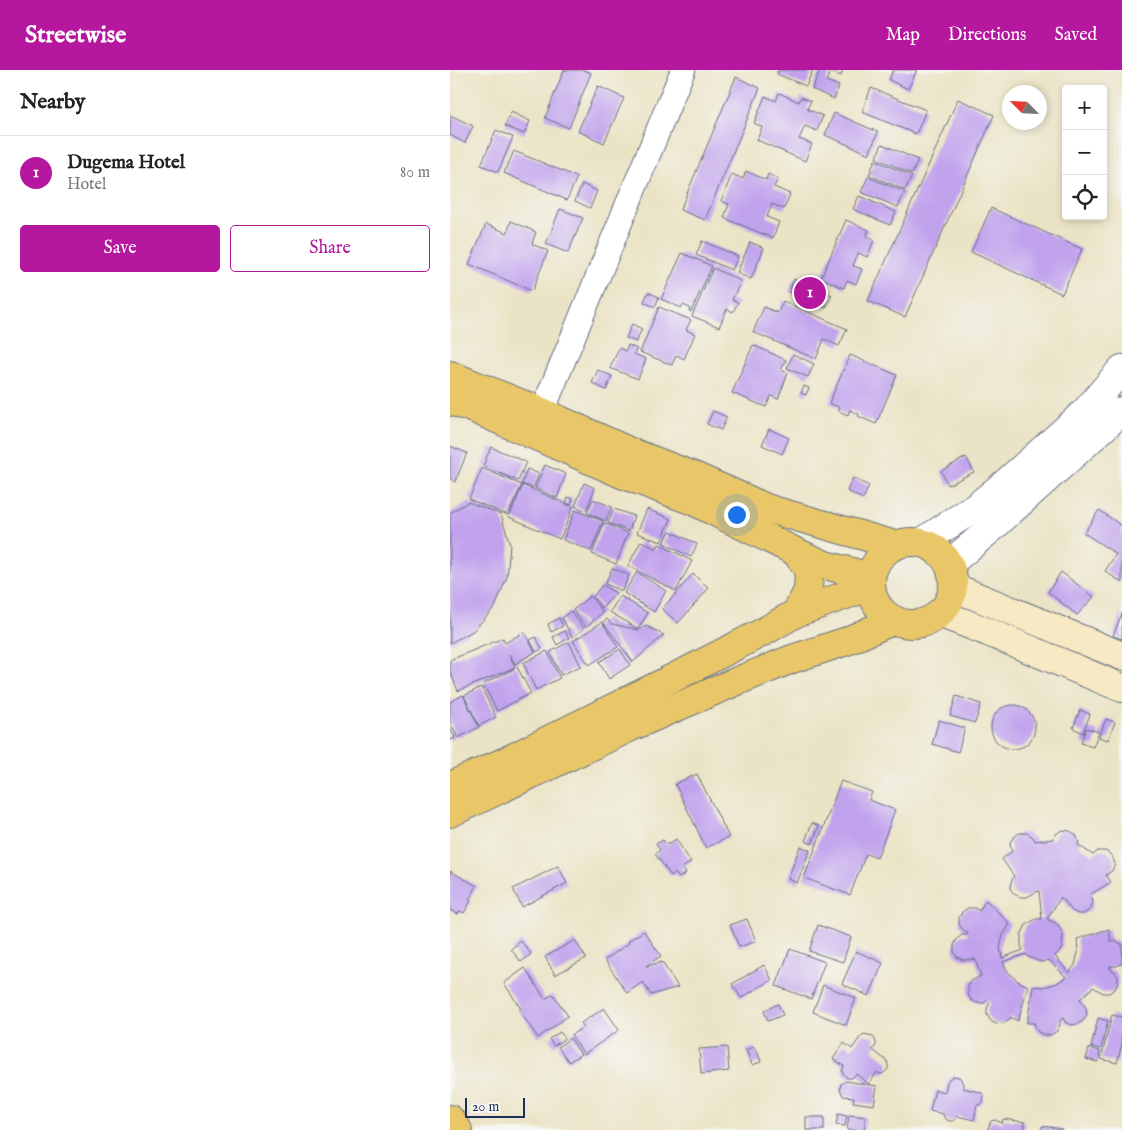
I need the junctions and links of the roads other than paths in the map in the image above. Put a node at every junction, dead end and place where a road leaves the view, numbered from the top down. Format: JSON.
{"nodes":[{"id":1,"x":683,"y":70,"type":"edge"},
{"id":2,"x":1122,"y":369,"type":"edge"},
{"id":3,"x":450,"y":375,"type":"edge"},
{"id":4,"x":450,"y":401,"type":"edge"},
{"id":5,"x":1122,"y":411,"type":"edge"},
{"id":6,"x":542,"y":412,"type":"junction"},
{"id":7,"x":909,"y":543,"type":"junction"},
{"id":8,"x":796,"y":552,"type":"junction"},
{"id":9,"x":951,"y":576,"type":"junction"},
{"id":10,"x":871,"y":582,"type":"junction"},
{"id":11,"x":796,"y":613,"type":"junction"},
{"id":12,"x":939,"y":613,"type":"junction"},
{"id":13,"x":894,"y":620,"type":"junction"},
{"id":14,"x":1122,"y":656,"type":"edge"},
{"id":15,"x":1122,"y":688,"type":"edge"},
{"id":16,"x":450,"y":786,"type":"edge"},
{"id":17,"x":450,"y":813,"type":"edge"},
{"id":18,"x":450,"y":1119,"type":"edge"},
{"id":19,"x":458,"y":1130,"type":"edge"}],
"edges":[{"from":1,"to":6,"type":"street"},
{"from":2,"to":7,"type":"street"},
{"from":3,"to":6,"type":"main road"},
{"from":4,"to":8,"type":"main road"},
{"from":5,"to":9,"type":"street"},
{"from":6,"to":7,"type":"main road"},
{"from":7,"to":9,"type":"main road"},
{"from":7,"to":10,"type":"main road"},
{"from":8,"to":10,"type":"main road"},
{"from":8,"to":11,"type":"main road"},
{"from":9,"to":12,"type":"main road"},
{"from":9,"to":14,"type":"main road"},
{"from":10,"to":11,"type":"main road"},
{"from":10,"to":13,"type":"main road"},
{"from":11,"to":16,"type":"main road"},
{"from":12,"to":13,"type":"main road"},
{"from":12,"to":15,"type":"main road"},
{"from":13,"to":17,"type":"main road"},
{"from":18,"to":19,"type":"main road"}]}
